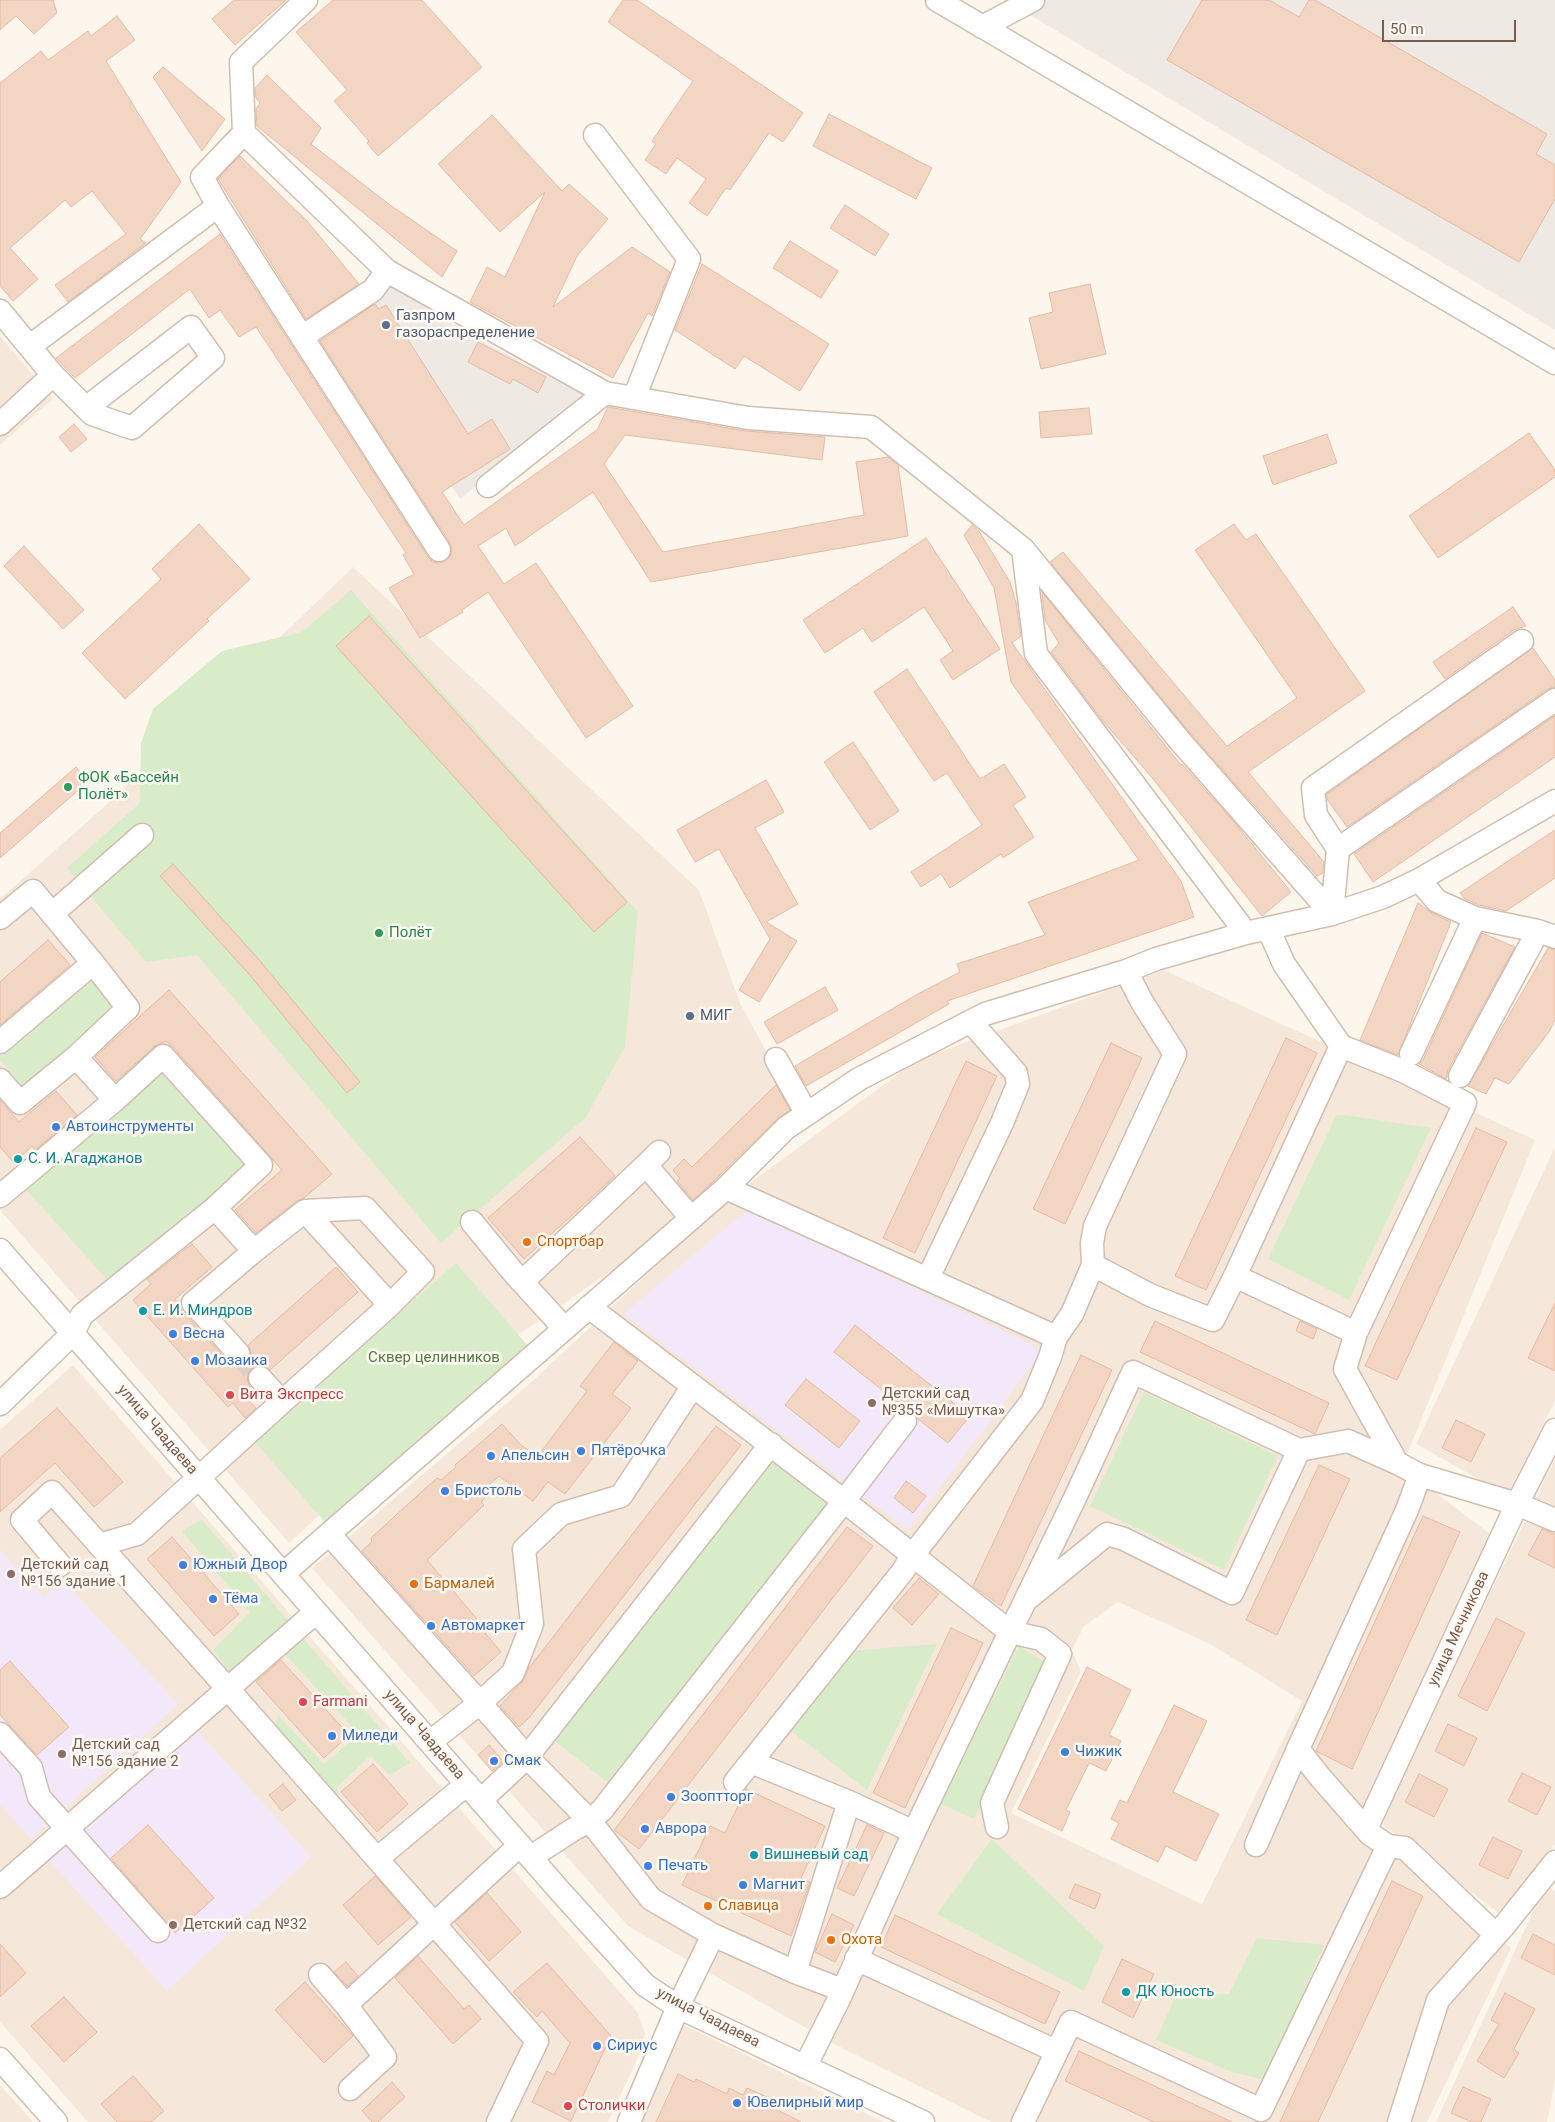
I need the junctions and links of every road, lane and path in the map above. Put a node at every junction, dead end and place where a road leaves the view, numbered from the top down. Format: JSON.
{"nodes":[{"id":1,"x":306,"y":0,"type":"edge"},
{"id":2,"x":937,"y":0,"type":"edge"},
{"id":3,"x":1033,"y":0,"type":"edge"},
{"id":4,"x":982,"y":27,"type":"junction"},
{"id":5,"x":244,"y":134,"type":"junction"},
{"id":6,"x":595,"y":135,"type":"dead end"},
{"id":7,"x":218,"y":206,"type":"junction"},
{"id":8,"x":387,"y":271,"type":"junction"},
{"id":9,"x":0,"y":311,"type":"edge"},
{"id":10,"x":302,"y":337,"type":"junction"},
{"id":11,"x":30,"y":346,"type":"junction"},
{"id":12,"x":1555,"y":363,"type":"edge"},
{"id":13,"x":53,"y":375,"type":"junction"},
{"id":14,"x":605,"y":393,"type":"junction"},
{"id":15,"x":634,"y":398,"type":"junction"},
{"id":16,"x":86,"y":408,"type":"junction"},
{"id":17,"x":0,"y":424,"type":"edge"},
{"id":18,"x":488,"y":486,"type":"dead end"},
{"id":19,"x":1023,"y":549,"type":"junction"},
{"id":20,"x":439,"y":550,"type":"dead end"},
{"id":21,"x":1522,"y":641,"type":"dead end"},
{"id":22,"x":1555,"y":700,"type":"edge"},
{"id":23,"x":1555,"y":801,"type":"edge"},
{"id":24,"x":142,"y":835,"type":"dead end"},
{"id":25,"x":1338,"y":849,"type":"junction"},
{"id":26,"x":1419,"y":880,"type":"junction"},
{"id":27,"x":52,"y":914,"type":"junction"},
{"id":28,"x":1332,"y":914,"type":"junction"},
{"id":29,"x":0,"y":918,"type":"edge"},
{"id":30,"x":1475,"y":918,"type":"junction"},
{"id":31,"x":1268,"y":928,"type":"junction"},
{"id":32,"x":1246,"y":933,"type":"junction"},
{"id":33,"x":1547,"y":934,"type":"edge"},
{"id":34,"x":93,"y":964,"type":"junction"},
{"id":35,"x":1126,"y":971,"type":"junction"},
{"id":36,"x":971,"y":1022,"type":"junction"},
{"id":37,"x":0,"y":1042,"type":"edge"},
{"id":38,"x":1341,"y":1046,"type":"junction"},
{"id":39,"x":1411,"y":1054,"type":"dead end"},
{"id":40,"x":76,"y":1057,"type":"junction"},
{"id":41,"x":776,"y":1059,"type":"dead end"},
{"id":42,"x":1460,"y":1076,"type":"dead end"},
{"id":43,"x":0,"y":1080,"type":"edge"},
{"id":44,"x":115,"y":1100,"type":"junction"},
{"id":45,"x":808,"y":1114,"type":"junction"},
{"id":46,"x":726,"y":1188,"type":"junction"},
{"id":47,"x":0,"y":1196,"type":"edge"},
{"id":48,"x":215,"y":1208,"type":"junction"},
{"id":49,"x":305,"y":1211,"type":"junction"},
{"id":50,"x":691,"y":1218,"type":"junction"},
{"id":51,"x":472,"y":1222,"type":"dead end"},
{"id":52,"x":0,"y":1250,"type":"edge"},
{"id":53,"x":254,"y":1251,"type":"junction"},
{"id":54,"x":1093,"y":1265,"type":"junction"},
{"id":55,"x":1235,"y":1276,"type":"junction"},
{"id":56,"x":928,"y":1278,"type":"junction"},
{"id":57,"x":522,"y":1282,"type":"junction"},
{"id":58,"x":390,"y":1304,"type":"junction"},
{"id":59,"x":589,"y":1307,"type":"junction"},
{"id":60,"x":564,"y":1328,"type":"junction"},
{"id":61,"x":73,"y":1333,"type":"junction"},
{"id":62,"x":1356,"y":1333,"type":"junction"},
{"id":63,"x":1056,"y":1337,"type":"junction"},
{"id":64,"x":238,"y":1354,"type":"tunnel mouth"},
{"id":65,"x":260,"y":1378,"type":"tunnel mouth"},
{"id":66,"x":693,"y":1386,"type":"junction"},
{"id":67,"x":282,"y":1402,"type":"junction"},
{"id":68,"x":0,"y":1404,"type":"edge"},
{"id":69,"x":1368,"y":1411,"type":"junction"},
{"id":70,"x":905,"y":1421,"type":"dead end"},
{"id":71,"x":1555,"y":1430,"type":"edge"},
{"id":72,"x":1348,"y":1441,"type":"junction"},
{"id":73,"x":771,"y":1444,"type":"junction"},
{"id":74,"x":1299,"y":1450,"type":"junction"},
{"id":75,"x":1397,"y":1462,"type":"junction"},
{"id":76,"x":1420,"y":1475,"type":"junction"},
{"id":77,"x":199,"y":1478,"type":"junction"},
{"id":78,"x":844,"y":1501,"type":"junction"},
{"id":79,"x":1518,"y":1504,"type":"junction"},
{"id":80,"x":1555,"y":1520,"type":"edge"},
{"id":81,"x":329,"y":1534,"type":"junction"},
{"id":82,"x":99,"y":1544,"type":"junction"},
{"id":83,"x":912,"y":1556,"type":"junction"},
{"id":84,"x":60,"y":1565,"type":"dead end"},
{"id":85,"x":283,"y":1574,"type":"junction"},
{"id":86,"x":1026,"y":1600,"type":"junction"},
{"id":87,"x":316,"y":1612,"type":"junction"},
{"id":88,"x":1010,"y":1632,"type":"junction"},
{"id":89,"x":228,"y":1688,"type":"junction"},
{"id":90,"x":480,"y":1703,"type":"junction"},
{"id":91,"x":0,"y":1734,"type":"edge"},
{"id":92,"x":430,"y":1742,"type":"junction"},
{"id":93,"x":1298,"y":1748,"type":"junction"},
{"id":94,"x":527,"y":1757,"type":"junction"},
{"id":95,"x":751,"y":1762,"type":"junction"},
{"id":96,"x":735,"y":1782,"type":"dead end"},
{"id":97,"x":474,"y":1792,"type":"junction"},
{"id":98,"x":849,"y":1802,"type":"junction"},
{"id":99,"x":590,"y":1821,"type":"junction"},
{"id":100,"x":997,"y":1826,"type":"dead end"},
{"id":101,"x":66,"y":1829,"type":"junction"},
{"id":102,"x":1366,"y":1829,"type":"junction"},
{"id":103,"x":914,"y":1832,"type":"junction"},
{"id":104,"x":1256,"y":1845,"type":"dead end"},
{"id":105,"x":1388,"y":1846,"type":"junction"},
{"id":106,"x":526,"y":1851,"type":"junction"},
{"id":107,"x":378,"y":1858,"type":"junction"},
{"id":108,"x":1555,"y":1862,"type":"edge"},
{"id":109,"x":0,"y":1887,"type":"edge"},
{"id":110,"x":433,"y":1924,"type":"junction"},
{"id":111,"x":158,"y":1931,"type":"dead end"},
{"id":112,"x":1495,"y":1934,"type":"junction"},
{"id":113,"x":713,"y":1935,"type":"junction"},
{"id":114,"x":856,"y":1959,"type":"junction"},
{"id":115,"x":795,"y":1972,"type":"junction"},
{"id":116,"x":320,"y":1975,"type":"dead end"},
{"id":117,"x":842,"y":1990,"type":"junction"},
{"id":118,"x":346,"y":2005,"type":"junction"},
{"id":119,"x":678,"y":2006,"type":"junction"},
{"id":120,"x":1056,"y":2051,"type":"junction"},
{"id":121,"x":0,"y":2058,"type":"edge"},
{"id":122,"x":805,"y":2066,"type":"junction"},
{"id":123,"x":350,"y":2089,"type":"dead end"},
{"id":124,"x":883,"y":2113,"type":"edge"},
{"id":125,"x":56,"y":2122,"type":"edge"},
{"id":126,"x":498,"y":2122,"type":"edge"},
{"id":127,"x":629,"y":2122,"type":"edge"},
{"id":128,"x":923,"y":2122,"type":"edge"},
{"id":129,"x":1023,"y":2122,"type":"edge"},
{"id":130,"x":1399,"y":2122,"type":"edge"}],
"edges":[{"from":1,"to":5,"type":"street"},
{"from":2,"to":4,"type":"street"},
{"from":3,"to":4,"type":"street"},
{"from":4,"to":12,"type":"street"},
{"from":5,"to":7,"type":"street"},
{"from":5,"to":8,"type":"street"},
{"from":6,"to":15,"type":"street"},
{"from":7,"to":10,"type":"street"},
{"from":7,"to":11,"type":"street"},
{"from":8,"to":10,"type":"street"},
{"from":8,"to":14,"type":"street"},
{"from":9,"to":11,"type":"street"},
{"from":10,"to":20,"type":"street"},
{"from":11,"to":13,"type":"street"},
{"from":13,"to":16,"type":"street"},
{"from":13,"to":17,"type":"street"},
{"from":14,"to":15,"type":"street"},
{"from":14,"to":18,"type":"street"},
{"from":15,"to":19,"type":"street"},
{"from":16,"to":16,"type":"street"},
{"from":19,"to":28,"type":"street"},
{"from":19,"to":32,"type":"street"},
{"from":21,"to":25,"type":"street"},
{"from":22,"to":25,"type":"street"},
{"from":23,"to":26,"type":"street"},
{"from":24,"to":27,"type":"street"},
{"from":25,"to":28,"type":"street"},
{"from":26,"to":28,"type":"street"},
{"from":26,"to":30,"type":"street"},
{"from":27,"to":29,"type":"street"},
{"from":27,"to":34,"type":"street"},
{"from":28,"to":31,"type":"street"},
{"from":30,"to":33,"type":"street"},
{"from":30,"to":39,"type":"street"},
{"from":31,"to":32,"type":"street"},
{"from":31,"to":38,"type":"street"},
{"from":32,"to":35,"type":"street"},
{"from":33,"to":42,"type":"street"},
{"from":34,"to":37,"type":"street"},
{"from":34,"to":40,"type":"street"},
{"from":35,"to":36,"type":"street"},
{"from":35,"to":54,"type":"street"},
{"from":36,"to":45,"type":"street"},
{"from":36,"to":56,"type":"street"},
{"from":38,"to":55,"type":"street"},
{"from":38,"to":62,"type":"street"},
{"from":40,"to":43,"type":"street"},
{"from":40,"to":44,"type":"street"},
{"from":41,"to":45,"type":"street"},
{"from":44,"to":47,"type":"street"},
{"from":44,"to":48,"type":"street"},
{"from":45,"to":46,"type":"street"},
{"from":46,"to":50,"type":"street"},
{"from":46,"to":56,"type":"street"},
{"from":48,"to":53,"type":"street"},
{"from":48,"to":61,"type":"street"},
{"from":49,"to":53,"type":"street"},
{"from":49,"to":58,"type":"street"},
{"from":49,"to":58,"type":"street"},
{"from":50,"to":57,"type":"street"},
{"from":50,"to":59,"type":"street"},
{"from":51,"to":57,"type":"street"},
{"from":52,"to":61,"type":"street","name":"улица Чаадаева"},
{"from":53,"to":64,"type":"street"},
{"from":54,"to":55,"type":"street"},
{"from":54,"to":63,"type":"street"},
{"from":55,"to":62,"type":"street"},
{"from":56,"to":63,"type":"street"},
{"from":57,"to":60,"type":"street"},
{"from":58,"to":67,"type":"street"},
{"from":59,"to":60,"type":"street"},
{"from":59,"to":66,"type":"street"},
{"from":60,"to":81,"type":"street"},
{"from":61,"to":68,"type":"street"},
{"from":61,"to":77,"type":"street","name":"улица Чаадаева"},
{"from":62,"to":69,"type":"street"},
{"from":63,"to":83,"type":"street"},
{"from":65,"to":67,"type":"street"},
{"from":66,"to":73,"type":"street"},
{"from":66,"to":90,"type":"street"},
{"from":67,"to":77,"type":"street"},
{"from":69,"to":72,"type":"street"},
{"from":69,"to":75,"type":"street"},
{"from":70,"to":78,"type":"street"},
{"from":71,"to":79,"type":"street","name":"улица Мечникова"},
{"from":72,"to":74,"type":"street"},
{"from":72,"to":75,"type":"street"},
{"from":73,"to":78,"type":"street"},
{"from":73,"to":94,"type":"street"},
{"from":74,"to":86,"type":"street"},
{"from":74,"to":86,"type":"street"},
{"from":75,"to":76,"type":"street"},
{"from":76,"to":79,"type":"street"},
{"from":76,"to":93,"type":"street"},
{"from":77,"to":82,"type":"street"},
{"from":77,"to":85,"type":"street","name":"улица Чаадаева"},
{"from":78,"to":83,"type":"street"},
{"from":78,"to":99,"type":"street"},
{"from":79,"to":80,"type":"street"},
{"from":79,"to":102,"type":"street","name":"улица Мечникова"},
{"from":81,"to":85,"type":"street"},
{"from":81,"to":90,"type":"street"},
{"from":82,"to":84,"type":"street"},
{"from":82,"to":89,"type":"street"},
{"from":83,"to":88,"type":"street"},
{"from":83,"to":95,"type":"street"},
{"from":85,"to":87,"type":"street","name":"улица Чаадаева"},
{"from":86,"to":88,"type":"street"},
{"from":87,"to":89,"type":"street"},
{"from":87,"to":92,"type":"street","name":"улица Чаадаева"},
{"from":88,"to":100,"type":"street"},
{"from":88,"to":103,"type":"street"},
{"from":89,"to":101,"type":"street"},
{"from":89,"to":107,"type":"street"},
{"from":90,"to":92,"type":"street"},
{"from":90,"to":94,"type":"street"},
{"from":91,"to":101,"type":"street"},
{"from":92,"to":97,"type":"street","name":"улица Чаадаева"},
{"from":93,"to":102,"type":"street"},
{"from":93,"to":104,"type":"street"},
{"from":94,"to":97,"type":"street"},
{"from":94,"to":99,"type":"street"},
{"from":95,"to":96,"type":"street"},
{"from":95,"to":98,"type":"street"},
{"from":97,"to":106,"type":"street","name":"улица Чаадаева"},
{"from":97,"to":107,"type":"street"},
{"from":98,"to":103,"type":"street"},
{"from":98,"to":115,"type":"street"},
{"from":99,"to":106,"type":"street"},
{"from":99,"to":113,"type":"street"},
{"from":101,"to":109,"type":"street"},
{"from":101,"to":111,"type":"street"},
{"from":102,"to":105,"type":"street"},
{"from":103,"to":114,"type":"street"},
{"from":105,"to":112,"type":"street"},
{"from":105,"to":120,"type":"street"},
{"from":106,"to":110,"type":"street"},
{"from":106,"to":119,"type":"street","name":"улица Чаадаева"},
{"from":107,"to":110,"type":"street"},
{"from":108,"to":112,"type":"street"},
{"from":110,"to":118,"type":"street"},
{"from":110,"to":126,"type":"street"},
{"from":112,"to":130,"type":"street"},
{"from":113,"to":115,"type":"street"},
{"from":113,"to":119,"type":"street"},
{"from":114,"to":117,"type":"street"},
{"from":114,"to":120,"type":"street"},
{"from":115,"to":117,"type":"street"},
{"from":116,"to":118,"type":"street"},
{"from":117,"to":122,"type":"street"},
{"from":118,"to":123,"type":"street"},
{"from":119,"to":122,"type":"street","name":"улица Чаадаева"},
{"from":119,"to":127,"type":"street"},
{"from":120,"to":129,"type":"street"},
{"from":121,"to":125,"type":"street"},
{"from":122,"to":124,"type":"street","name":"улица Чаадаева"},
{"from":124,"to":128,"type":"street","name":"улица Чаадаева"}]}
